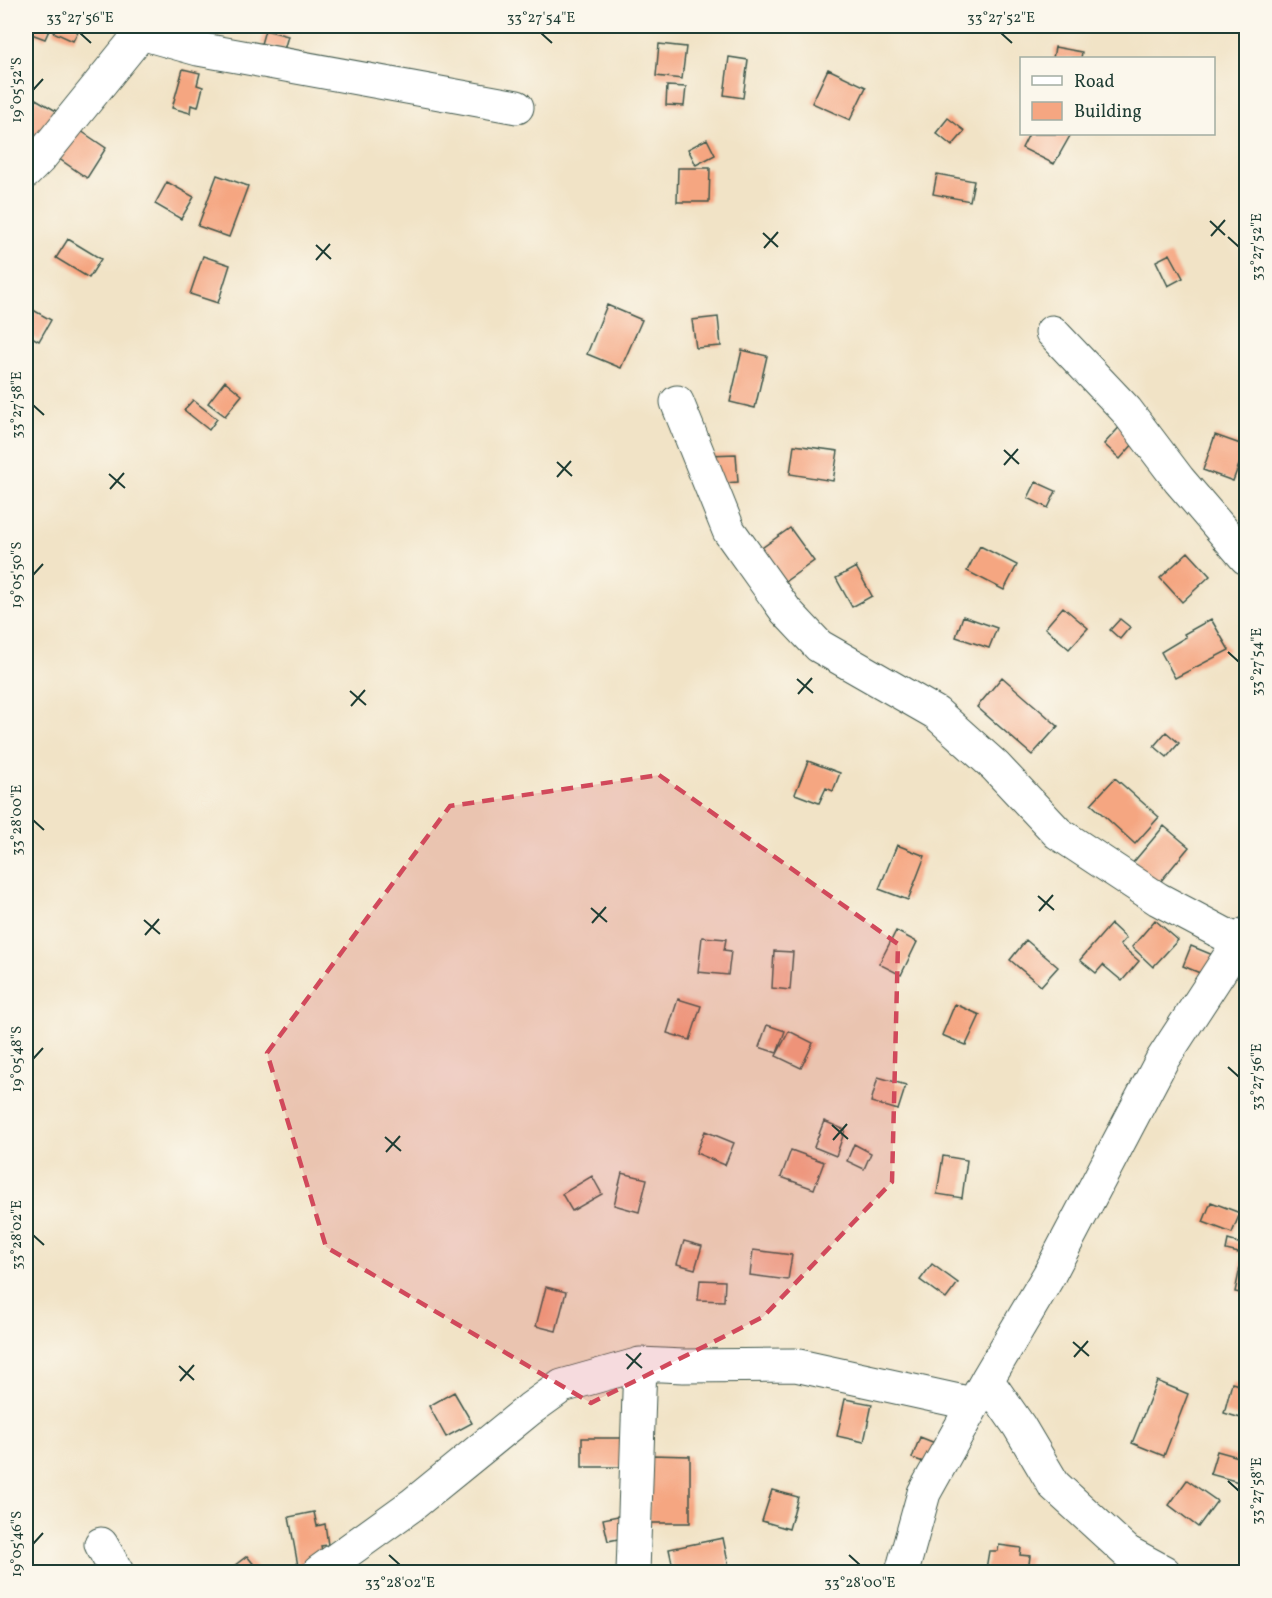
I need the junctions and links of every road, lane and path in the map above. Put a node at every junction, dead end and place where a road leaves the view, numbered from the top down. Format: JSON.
{"nodes":[{"id":1,"x":137,"y":29,"type":"edge"},
{"id":2,"x":517,"y":106,"type":"dead end"},
{"id":3,"x":26,"y":172,"type":"edge"},
{"id":4,"x":1052,"y":332,"type":"dead end"},
{"id":5,"x":676,"y":402,"type":"dead end"},
{"id":6,"x":1246,"y":558,"type":"edge"},
{"id":7,"x":1243,"y":938,"type":"edge"},
{"id":8,"x":640,"y":1364,"type":"junction"},
{"id":9,"x":980,"y":1392,"type":"junction"},
{"id":10,"x":101,"y":1544,"type":"dead end"},
{"id":11,"x":117,"y":1572,"type":"edge"},
{"id":12,"x":319,"y":1572,"type":"edge"},
{"id":13,"x":633,"y":1572,"type":"edge"},
{"id":14,"x":902,"y":1572,"type":"edge"},
{"id":15,"x":1164,"y":1572,"type":"edge"}],
"edges":[{"from":1,"to":2,"type":"street"},
{"from":1,"to":3,"type":"street"},
{"from":4,"to":6,"type":"street"},
{"from":5,"to":7,"type":"street"},
{"from":7,"to":9,"type":"street"},
{"from":8,"to":9,"type":"street"},
{"from":8,"to":12,"type":"street"},
{"from":8,"to":13,"type":"street"},
{"from":9,"to":14,"type":"street"},
{"from":9,"to":15,"type":"street"},
{"from":10,"to":11,"type":"street"}]}
